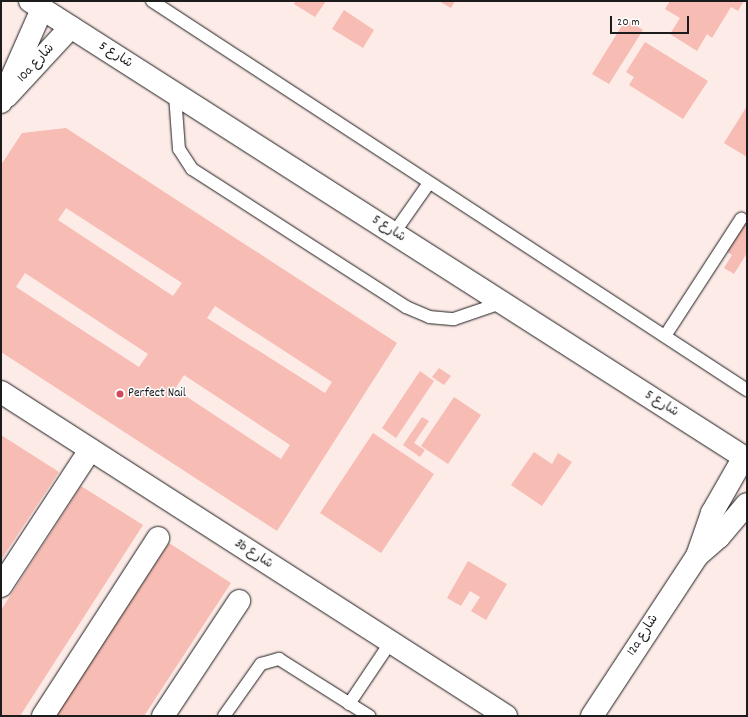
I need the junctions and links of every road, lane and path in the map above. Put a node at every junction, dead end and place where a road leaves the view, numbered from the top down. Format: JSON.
{"nodes":[{"id":1,"x":152,"y":1,"type":"edge"},
{"id":2,"x":36,"y":5,"type":"edge"},
{"id":3,"x":70,"y":27,"type":"junction"},
{"id":4,"x":175,"y":95,"type":"junction"},
{"id":5,"x":1,"y":101,"type":"edge"},
{"id":6,"x":429,"y":183,"type":"junction"},
{"id":7,"x":741,"y":218,"type":"dead end"},
{"id":8,"x":394,"y":233,"type":"junction"},
{"id":9,"x":501,"y":303,"type":"junction"},
{"id":10,"x":665,"y":336,"type":"junction"},
{"id":11,"x":747,"y":388,"type":"edge"},
{"id":12,"x":1,"y":392,"type":"edge"},
{"id":13,"x":90,"y":450,"type":"junction"},
{"id":14,"x":745,"y":458,"type":"edge"},
{"id":15,"x":747,"y":504,"type":"edge"},
{"id":16,"x":158,"y":538,"type":"dead end"},
{"id":17,"x":696,"y":556,"type":"junction"},
{"id":18,"x":1,"y":586,"type":"edge"},
{"id":19,"x":239,"y":601,"type":"dead end"},
{"id":20,"x":390,"y":643,"type":"junction"},
{"id":21,"x":350,"y":704,"type":"junction"},
{"id":22,"x":43,"y":716,"type":"edge"},
{"id":23,"x":163,"y":716,"type":"edge"},
{"id":24,"x":224,"y":716,"type":"edge"},
{"id":25,"x":369,"y":716,"type":"edge"},
{"id":26,"x":506,"y":716,"type":"edge"},
{"id":27,"x":592,"y":716,"type":"edge"}],
"edges":[{"from":1,"to":6,"type":"lane"},
{"from":2,"to":3,"type":"street","name":"شارع 5"},
{"from":2,"to":5,"type":"street","name":"10a شارع"},
{"from":3,"to":4,"type":"street","name":"شارع 5"},
{"from":3,"to":5,"type":"street","name":"10a شارع"},
{"from":4,"to":8,"type":"street","name":"شارع 5"},
{"from":4,"to":9,"type":"lane"},
{"from":6,"to":8,"type":"lane"},
{"from":6,"to":10,"type":"lane"},
{"from":7,"to":10,"type":"lane"},
{"from":8,"to":9,"type":"street","name":"شارع 5"},
{"from":9,"to":14,"type":"street","name":"شارع 5"},
{"from":10,"to":11,"type":"lane"},
{"from":12,"to":13,"type":"street","name":"3b شارع"},
{"from":13,"to":18,"type":"street"},
{"from":13,"to":20,"type":"street","name":"3b شارع"},
{"from":14,"to":17,"type":"street","name":"12a شارع"},
{"from":15,"to":17,"type":"street","name":"12a شارع"},
{"from":16,"to":22,"type":"street"},
{"from":17,"to":27,"type":"street","name":"12a شارع"},
{"from":19,"to":23,"type":"street"},
{"from":20,"to":21,"type":"lane"},
{"from":20,"to":26,"type":"street","name":"3b شارع"},
{"from":21,"to":24,"type":"lane"},
{"from":21,"to":25,"type":"lane"}]}
